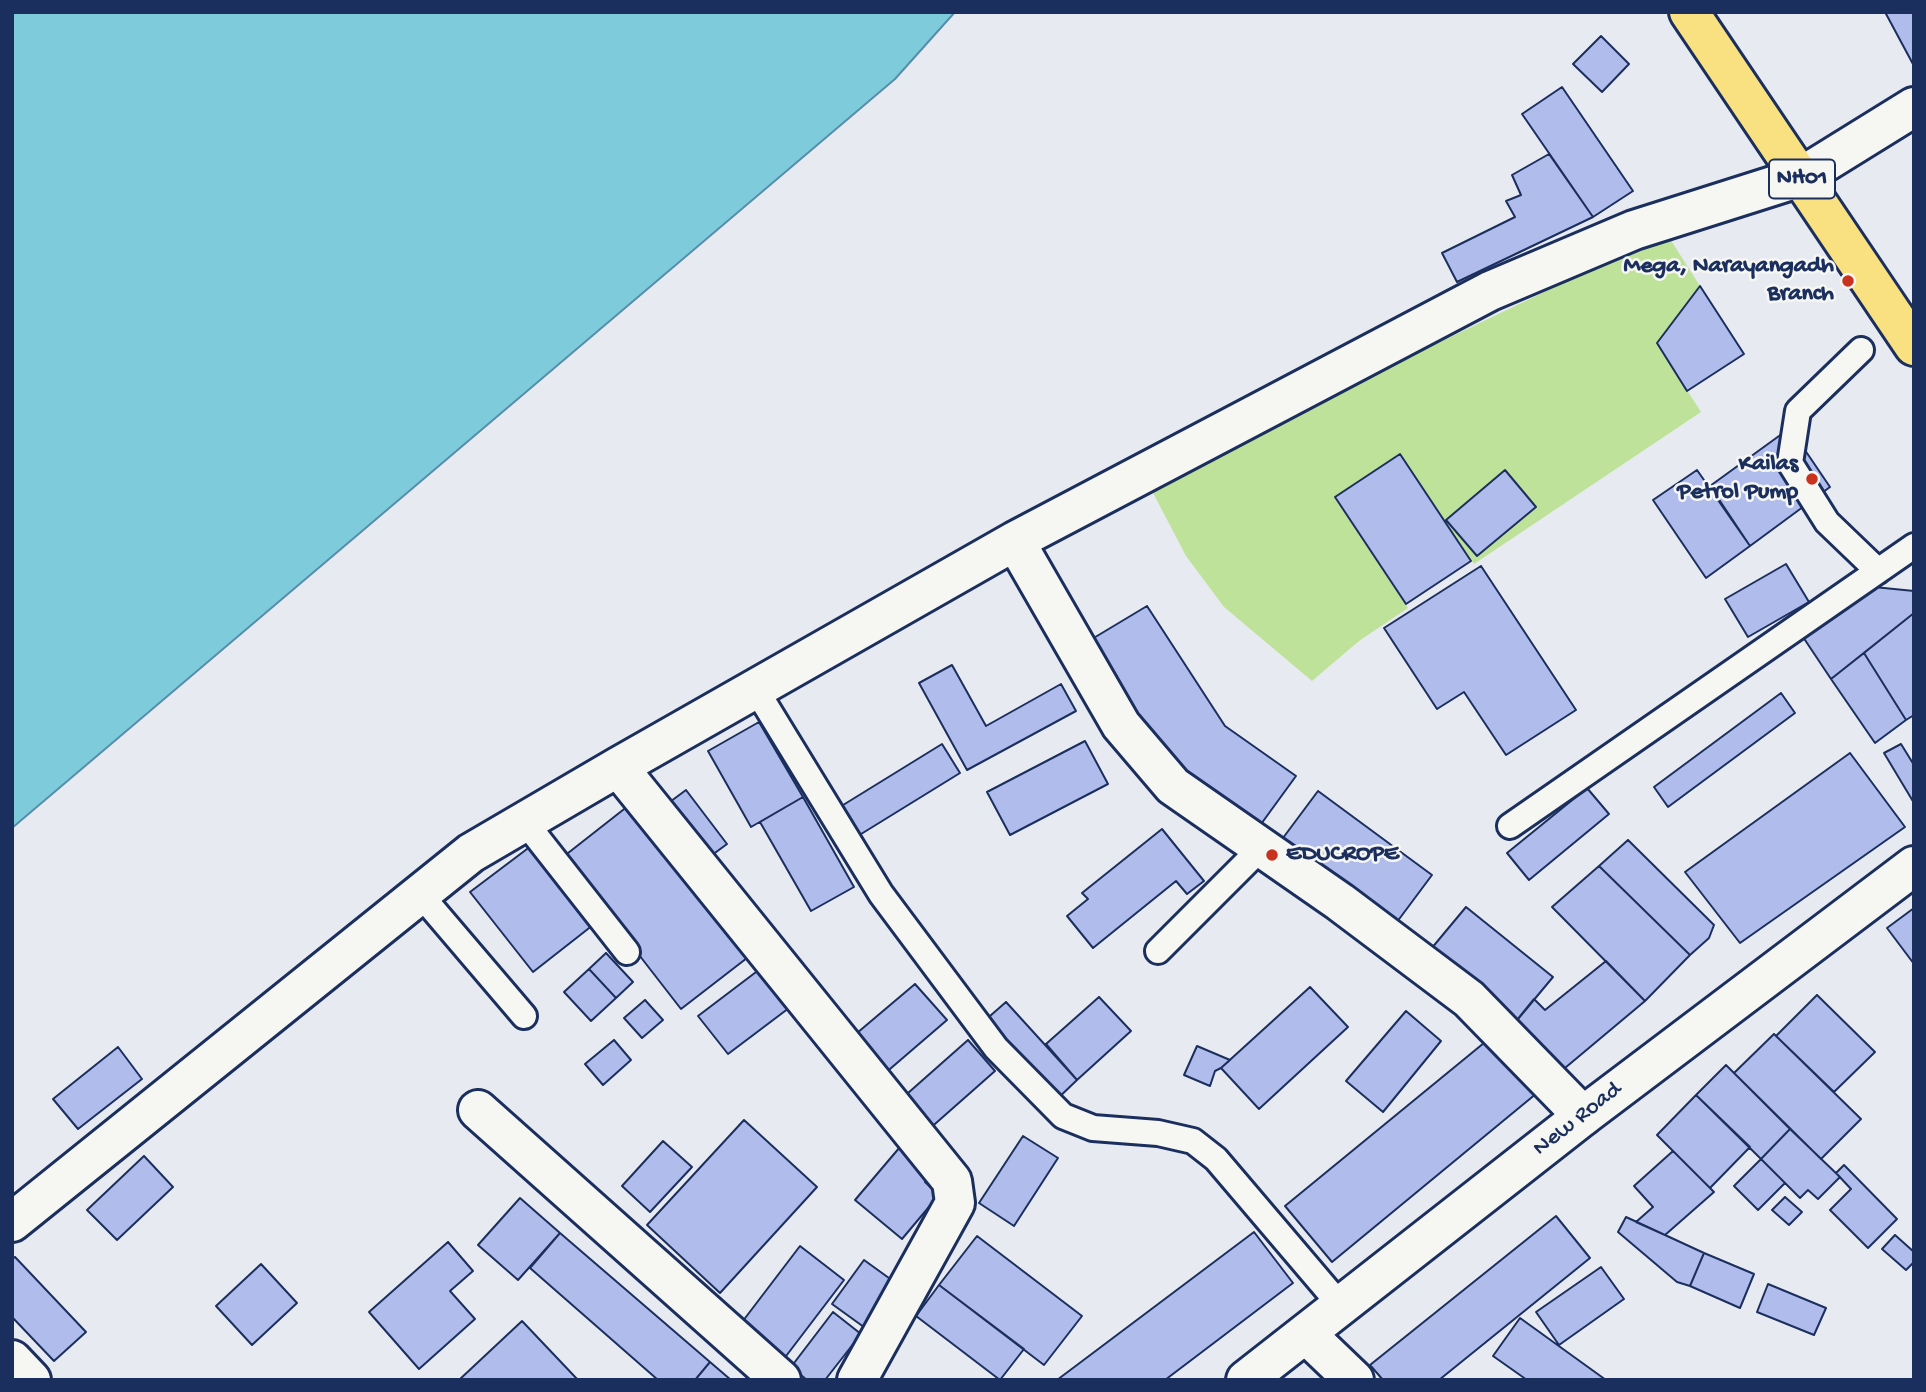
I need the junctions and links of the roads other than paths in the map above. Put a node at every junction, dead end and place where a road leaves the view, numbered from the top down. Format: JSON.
{"nodes":[{"id":1,"x":1689,"y":12,"type":"edge"},
{"id":2,"x":1914,"y":107,"type":"edge"},
{"id":3,"x":1801,"y":177,"type":"junction"},
{"id":4,"x":1914,"y":346,"type":"edge"},
{"id":5,"x":1861,"y":350,"type":"dead end"},
{"id":6,"x":1014,"y":541,"type":"junction"},
{"id":7,"x":1914,"y":546,"type":"edge"},
{"id":8,"x":1878,"y":571,"type":"junction"},
{"id":9,"x":755,"y":688,"type":"junction"},
{"id":10,"x":618,"y":767,"type":"junction"},
{"id":11,"x":525,"y":822,"type":"junction"},
{"id":12,"x":1510,"y":826,"type":"dead end"},
{"id":13,"x":1262,"y":847,"type":"junction"},
{"id":14,"x":1914,"y":866,"type":"edge"},
{"id":15,"x":420,"y":894,"type":"junction"},
{"id":16,"x":1158,"y":951,"type":"dead end"},
{"id":17,"x":626,"y":952,"type":"dead end"},
{"id":18,"x":524,"y":1016,"type":"dead end"},
{"id":19,"x":478,"y":1110,"type":"dead end"},
{"id":20,"x":1583,"y":1116,"type":"junction"},
{"id":21,"x":12,"y":1222,"type":"edge"},
{"id":22,"x":1341,"y":1306,"type":"junction"},
{"id":23,"x":1306,"y":1334,"type":"junction"},
{"id":24,"x":12,"y":1360,"type":"edge"},
{"id":25,"x":31,"y":1380,"type":"edge"},
{"id":26,"x":781,"y":1380,"type":"edge"},
{"id":27,"x":857,"y":1380,"type":"edge"},
{"id":28,"x":1246,"y":1380,"type":"edge"},
{"id":29,"x":1354,"y":1380,"type":"edge"}],
"edges":[{"from":1,"to":3,"type":"highway","number":"NH01"},
{"from":2,"to":3,"type":"street"},
{"from":3,"to":4,"type":"highway","number":"NH01"},
{"from":3,"to":6,"type":"street"},
{"from":5,"to":8,"type":"lane"},
{"from":6,"to":9,"type":"street"},
{"from":6,"to":13,"type":"street"},
{"from":7,"to":8,"type":"lane"},
{"from":8,"to":12,"type":"lane"},
{"from":9,"to":10,"type":"street"},
{"from":9,"to":22,"type":"lane"},
{"from":10,"to":11,"type":"street"},
{"from":10,"to":27,"type":"street"},
{"from":11,"to":15,"type":"street"},
{"from":11,"to":17,"type":"lane"},
{"from":13,"to":16,"type":"lane"},
{"from":13,"to":20,"type":"street"},
{"from":14,"to":20,"type":"street","name":"New Road"},
{"from":15,"to":18,"type":"lane"},
{"from":15,"to":21,"type":"street"},
{"from":19,"to":26,"type":"street"},
{"from":20,"to":22,"type":"street","name":"New Road"},
{"from":22,"to":23,"type":"street","name":"New Road"},
{"from":23,"to":28,"type":"street","name":"New Road"},
{"from":23,"to":29,"type":"street"},
{"from":24,"to":25,"type":"street"}]}
